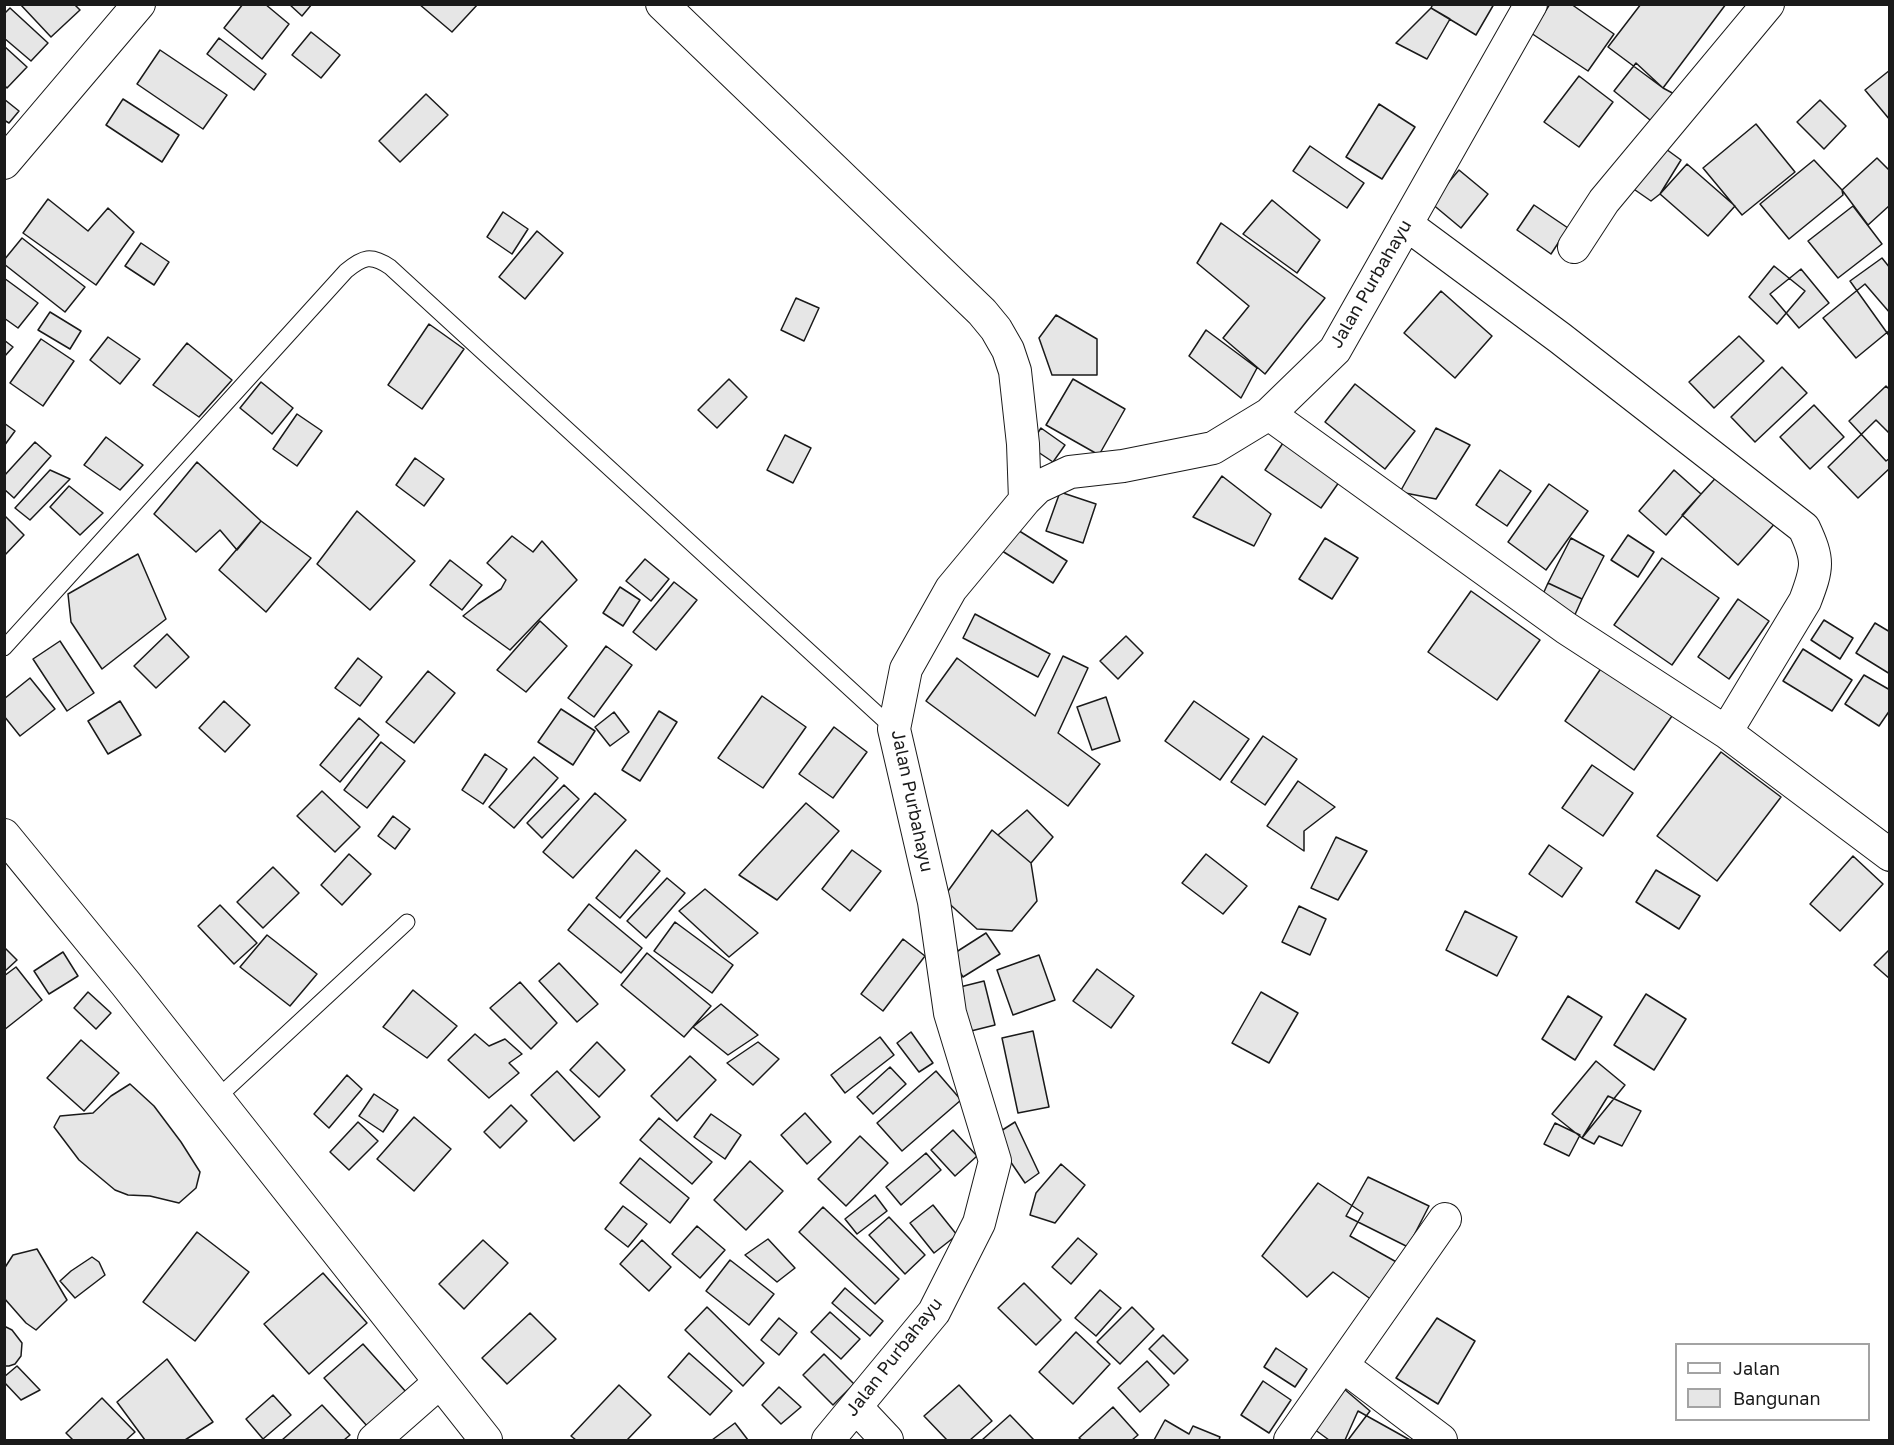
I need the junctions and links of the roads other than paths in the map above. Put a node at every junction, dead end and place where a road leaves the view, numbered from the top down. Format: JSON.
{"nodes":[{"id":1,"x":139,"y":4,"type":"edge"},
{"id":2,"x":662,"y":4,"type":"edge"},
{"id":3,"x":1531,"y":4,"type":"edge"},
{"id":4,"x":1768,"y":4,"type":"edge"},
{"id":5,"x":4,"y":163,"type":"edge"},
{"id":6,"x":1406,"y":224,"type":"junction"},
{"id":7,"x":1574,"y":247,"type":"dead end"},
{"id":8,"x":1269,"y":414,"type":"junction"},
{"id":9,"x":1024,"y":500,"type":"junction"},
{"id":10,"x":4,"y":648,"type":"edge"},
{"id":11,"x":894,"y":729,"type":"junction"},
{"id":12,"x":1726,"y":732,"type":"junction"},
{"id":13,"x":4,"y":836,"type":"edge"},
{"id":14,"x":1890,"y":855,"type":"edge"},
{"id":15,"x":407,"y":922,"type":"dead end"},
{"id":16,"x":216,"y":1099,"type":"junction"},
{"id":17,"x":1445,"y":1219,"type":"dead end"},
{"id":18,"x":1343,"y":1366,"type":"junction"},
{"id":19,"x":440,"y":1382,"type":"junction"},
{"id":20,"x":856,"y":1407,"type":"junction"},
{"id":21,"x":374,"y":1440,"type":"edge"},
{"id":22,"x":486,"y":1440,"type":"edge"},
{"id":23,"x":828,"y":1440,"type":"edge"},
{"id":24,"x":887,"y":1440,"type":"edge"},
{"id":25,"x":1290,"y":1440,"type":"edge"},
{"id":26,"x":1441,"y":1440,"type":"edge"}],
"edges":[{"from":1,"to":5,"type":"street"},
{"from":2,"to":9,"type":"street"},
{"from":3,"to":6,"type":"street","name":"Jalan Purbahayu"},
{"from":4,"to":7,"type":"street"},
{"from":6,"to":8,"type":"street","name":"Jalan Purbahayu"},
{"from":6,"to":12,"type":"street"},
{"from":8,"to":9,"type":"street","name":"Jalan Purbahayu"},
{"from":8,"to":12,"type":"street"},
{"from":9,"to":11,"type":"street","name":"Jalan Purbahayu"},
{"from":10,"to":11,"type":"lane"},
{"from":11,"to":20,"type":"street","name":"Jalan Purbahayu"},
{"from":12,"to":14,"type":"street"},
{"from":13,"to":16,"type":"street"},
{"from":15,"to":16,"type":"lane"},
{"from":16,"to":19,"type":"street"},
{"from":17,"to":18,"type":"street"},
{"from":18,"to":25,"type":"street"},
{"from":18,"to":26,"type":"street"},
{"from":19,"to":21,"type":"street"},
{"from":19,"to":22,"type":"street"},
{"from":20,"to":23,"type":"street","name":"Jalan Purbahayu"},
{"from":20,"to":24,"type":"street"}]}
